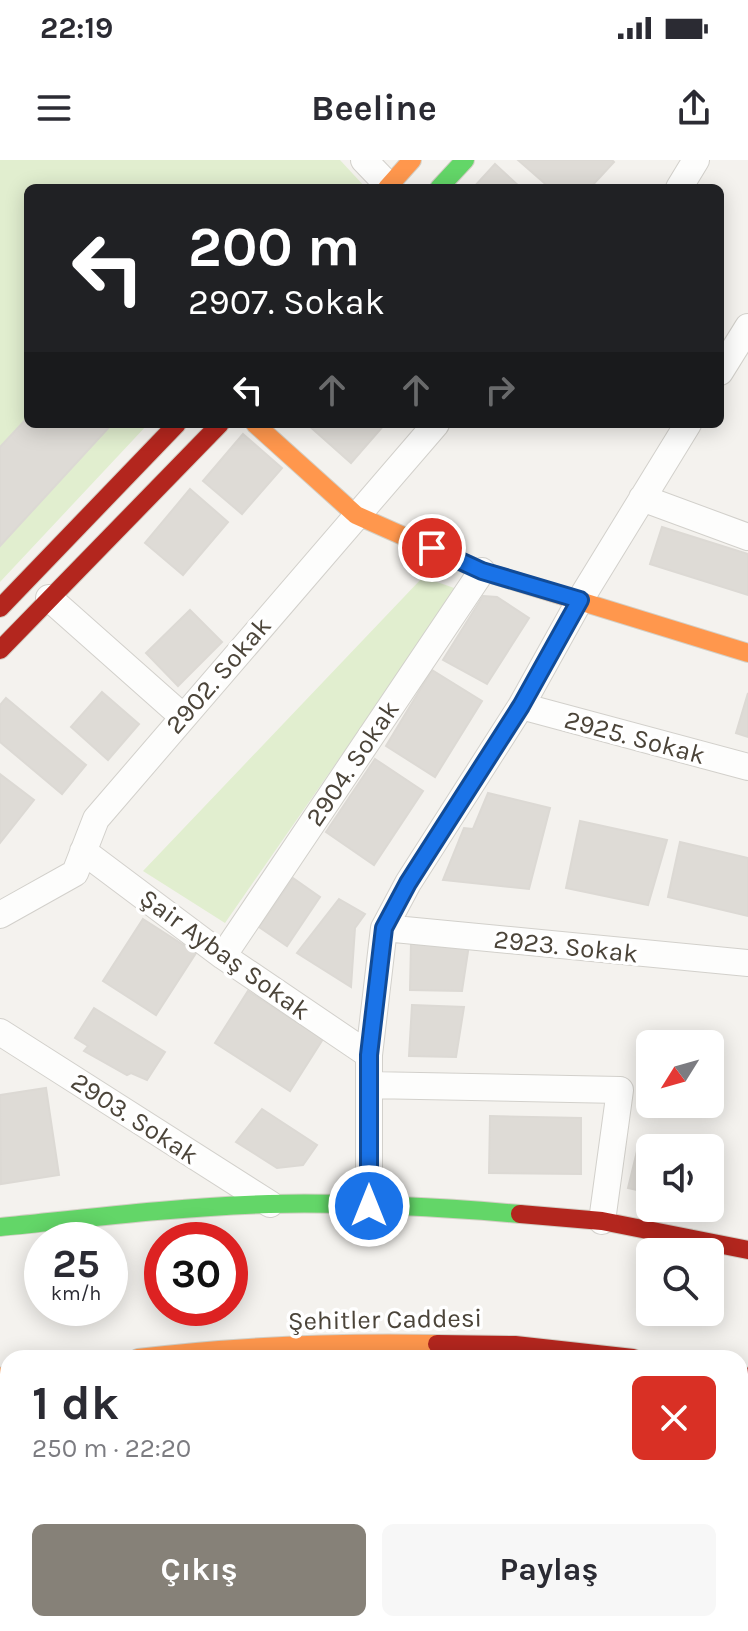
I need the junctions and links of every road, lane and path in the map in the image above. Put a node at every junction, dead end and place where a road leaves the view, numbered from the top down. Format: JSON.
{"nodes":[{"id":1,"x":364,"y":160,"type":"edge"},
{"id":2,"x":412,"y":160,"type":"edge"},
{"id":3,"x":465,"y":160,"type":"edge"},
{"id":4,"x":696,"y":160,"type":"edge"},
{"id":5,"x":385,"y":184,"type":"edge"},
{"id":6,"x":391,"y":184,"type":"edge"},
{"id":7,"x":443,"y":184,"type":"edge"},
{"id":8,"x":681,"y":184,"type":"edge"},
{"id":9,"x":746,"y":335,"type":"edge"},
{"id":10,"x":724,"y":366,"type":"edge"},
{"id":11,"x":173,"y":428,"type":"edge"},
{"id":12,"x":216,"y":428,"type":"edge"},
{"id":13,"x":259,"y":428,"type":"edge"},
{"id":14,"x":432,"y":428,"type":"edge"},
{"id":15,"x":686,"y":428,"type":"edge"},
{"id":16,"x":642,"y":498,"type":"junction"},
{"id":17,"x":356,"y":515,"type":"junction"},
{"id":18,"x":748,"y":537,"type":"edge"},
{"id":19,"x":482,"y":571,"type":"junction"},
{"id":20,"x":49,"y":598,"type":"junction"},
{"id":21,"x":580,"y":600,"type":"junction"},
{"id":22,"x":0,"y":608,"type":"edge"},
{"id":23,"x":0,"y":650,"type":"edge"},
{"id":24,"x":748,"y":653,"type":"edge"},
{"id":25,"x":521,"y":706,"type":"junction"},
{"id":26,"x":182,"y":716,"type":"junction"},
{"id":27,"x":748,"y":767,"type":"edge"},
{"id":28,"x":83,"y":851,"type":"junction"},
{"id":29,"x":0,"y":915,"type":"edge"},
{"id":30,"x":384,"y":928,"type":"junction"},
{"id":31,"x":223,"y":956,"type":"junction"},
{"id":32,"x":748,"y":963,"type":"edge"},
{"id":33,"x":0,"y":1032,"type":"edge"},
{"id":34,"x":369,"y":1055,"type":"junction"},
{"id":35,"x":369,"y":1085,"type":"junction"},
{"id":36,"x":270,"y":1204,"type":"junction"},
{"id":37,"x":369,"y":1206,"type":"junction"},
{"id":38,"x":602,"y":1221,"type":"junction"},
{"id":39,"x":0,"y":1227,"type":"edge"},
{"id":40,"x":748,"y":1250,"type":"edge"}],
"edges":[{"from":1,"to":5,"type":"street"},
{"from":2,"to":6,"type":"street"},
{"from":3,"to":7,"type":"street"},
{"from":4,"to":8,"type":"street"},
{"from":9,"to":10,"type":"street"},
{"from":11,"to":22,"type":"street"},
{"from":12,"to":20,"type":"street"},
{"from":13,"to":17,"type":"street"},
{"from":14,"to":17,"type":"street","name":"2902. Sokak"},
{"from":15,"to":16,"type":"street"},
{"from":16,"to":18,"type":"street"},
{"from":16,"to":21,"type":"street"},
{"from":17,"to":19,"type":"street"},
{"from":17,"to":26,"type":"street","name":"2902. Sokak"},
{"from":19,"to":21,"type":"street"},
{"from":19,"to":31,"type":"street","name":"2904. Sokak"},
{"from":20,"to":23,"type":"street"},
{"from":20,"to":26,"type":"street"},
{"from":21,"to":24,"type":"street"},
{"from":21,"to":25,"type":"street"},
{"from":25,"to":27,"type":"street","name":"2925. Sokak"},
{"from":25,"to":30,"type":"street"},
{"from":26,"to":28,"type":"street","name":"2902. Sokak"},
{"from":28,"to":29,"type":"street","name":"2902. Sokak"},
{"from":28,"to":31,"type":"street","name":"Şair Aybaş Sokak"},
{"from":30,"to":32,"type":"street","name":"2923. Sokak"},
{"from":30,"to":34,"type":"street"},
{"from":31,"to":34,"type":"street","name":"Şair Aybaş Sokak"},
{"from":33,"to":36,"type":"street","name":"2903. Sokak"},
{"from":34,"to":35,"type":"street"},
{"from":35,"to":37,"type":"street"},
{"from":35,"to":38,"type":"street"},
{"from":36,"to":37,"type":"street"},
{"from":36,"to":39,"type":"street"},
{"from":37,"to":38,"type":"street"},
{"from":38,"to":40,"type":"street"}]}
